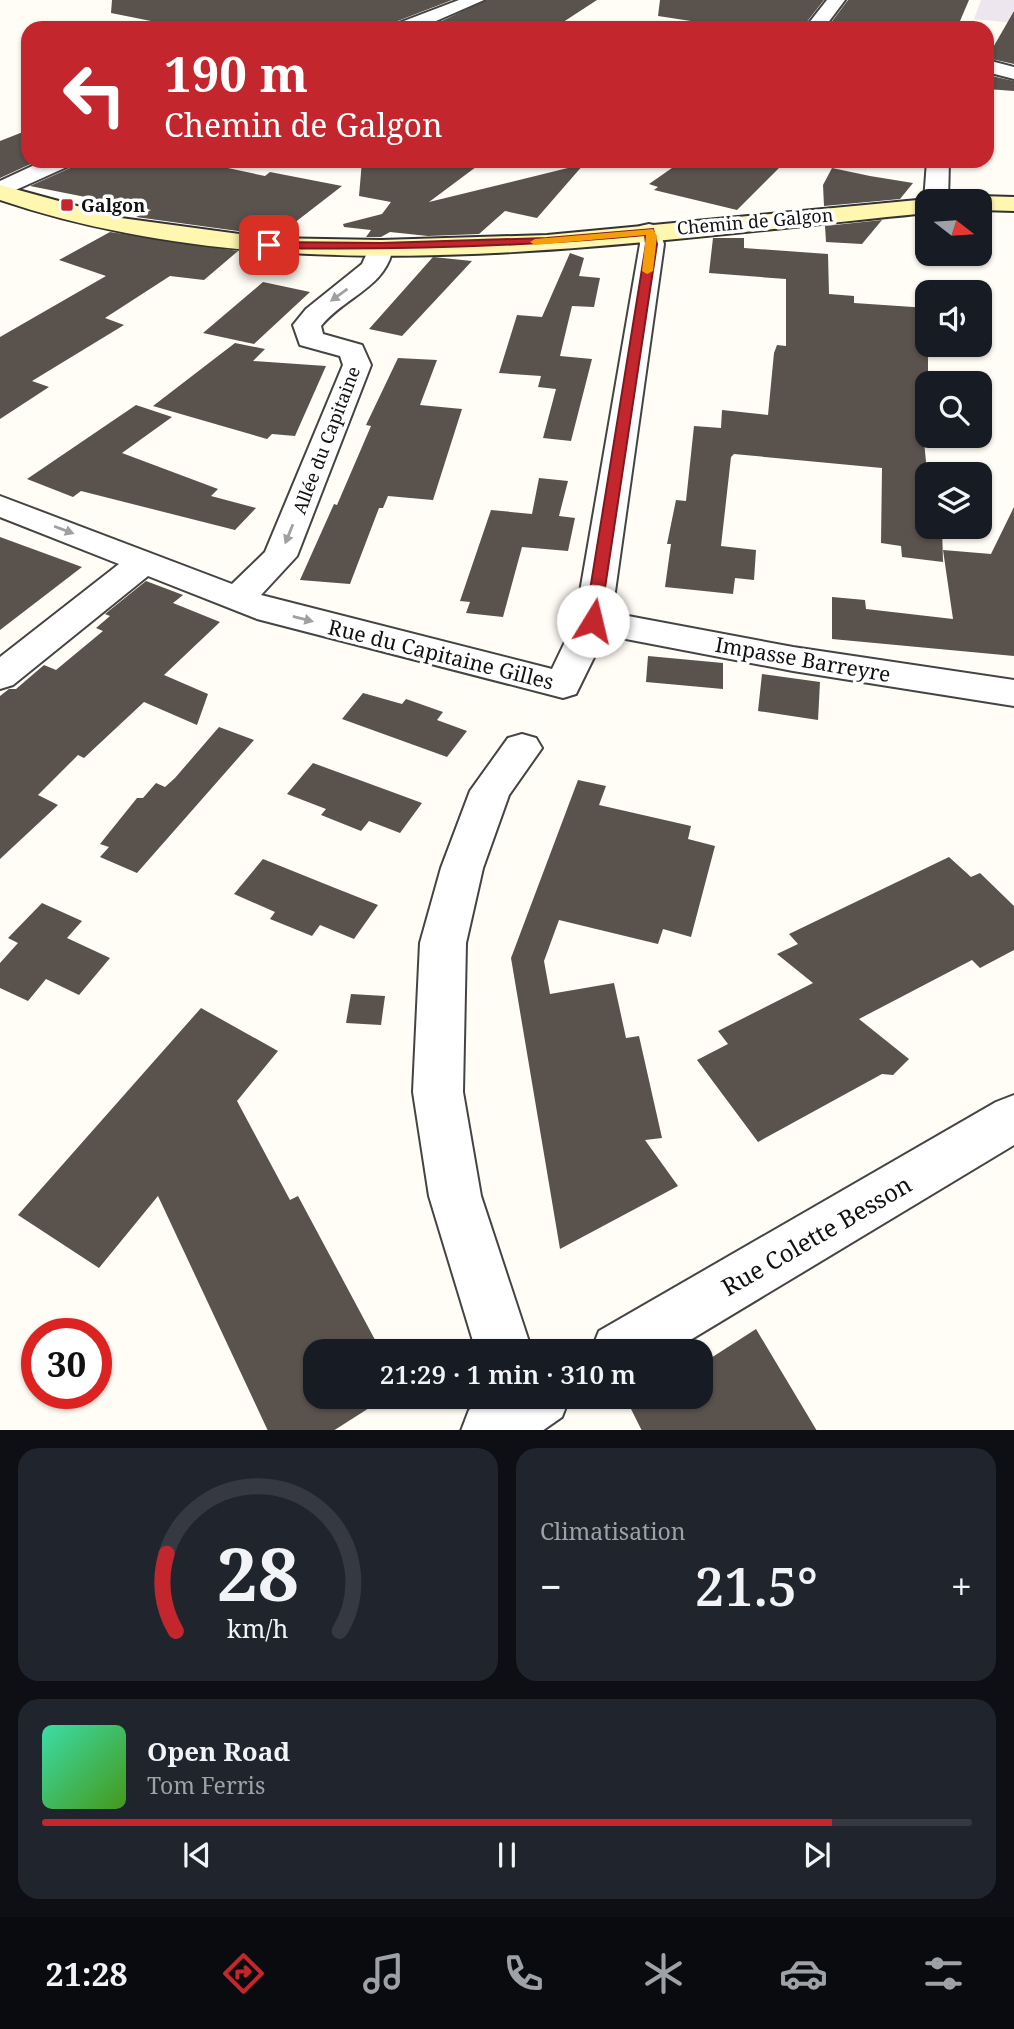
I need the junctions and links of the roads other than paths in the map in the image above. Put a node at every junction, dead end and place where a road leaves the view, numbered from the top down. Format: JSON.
{"nodes":[{"id":1,"x":430,"y":0,"type":"edge"},
{"id":2,"x":475,"y":0,"type":"edge"},
{"id":3,"x":836,"y":0,"type":"edge"},
{"id":4,"x":457,"y":7,"type":"junction"},
{"id":5,"x":421,"y":21,"type":"edge"},
{"id":6,"x":820,"y":21,"type":"edge"},
{"id":7,"x":994,"y":68,"type":"edge"},
{"id":8,"x":1014,"y":73,"type":"edge"},
{"id":9,"x":47,"y":168,"type":"edge"},
{"id":10,"x":938,"y":168,"type":"edge"},
{"id":11,"x":937,"y":189,"type":"edge"},
{"id":12,"x":0,"y":191,"type":"edge"},
{"id":13,"x":992,"y":203,"type":"edge"},
{"id":14,"x":1014,"y":204,"type":"edge"},
{"id":15,"x":915,"y":207,"type":"edge"},
{"id":16,"x":649,"y":231,"type":"junction"},
{"id":17,"x":381,"y":247,"type":"junction"},
{"id":18,"x":0,"y":506,"type":"edge"},
{"id":19,"x":145,"y":561,"type":"junction"},
{"id":20,"x":238,"y":598,"type":"junction"},
{"id":21,"x":593,"y":621,"type":"junction"},
{"id":22,"x":0,"y":676,"type":"edge"},
{"id":23,"x":1014,"y":694,"type":"edge"},
{"id":24,"x":522,"y":748,"type":"dead end"},
{"id":25,"x":1014,"y":1118,"type":"edge"},
{"id":26,"x":499,"y":1339,"type":"edge"},
{"id":27,"x":639,"y":1339,"type":"edge"}],
"edges":[{"from":1,"to":4,"type":"street"},
{"from":2,"to":4,"type":"street"},
{"from":3,"to":6,"type":"street"},
{"from":4,"to":5,"type":"street"},
{"from":7,"to":8,"type":"street"},
{"from":9,"to":12,"type":"street"},
{"from":10,"to":11,"type":"street"},
{"from":12,"to":17,"type":"main road","name":"Chemin de Galgon"},
{"from":13,"to":14,"type":"main road"},
{"from":15,"to":16,"type":"main road","name":"Chemin de Galgon"},
{"from":16,"to":17,"type":"main road","name":"Chemin de Galgon"},
{"from":16,"to":21,"type":"street","name":"Rue du Capitaine Gilles"},
{"from":17,"to":20,"type":"street","name":"Allée du Capitaine","one_way":true},
{"from":18,"to":19,"type":"street","name":"Rue du Capitaine Gilles","one_way":true},
{"from":19,"to":20,"type":"street","name":"Rue du Capitaine Gilles"},
{"from":19,"to":22,"type":"street"},
{"from":20,"to":21,"type":"street","name":"Rue du Capitaine Gilles","one_way":true},
{"from":21,"to":23,"type":"street","name":"Impasse Barreyre"},
{"from":24,"to":26,"type":"street"},
{"from":25,"to":27,"type":"street","name":"Rue Colette Besson"}]}
